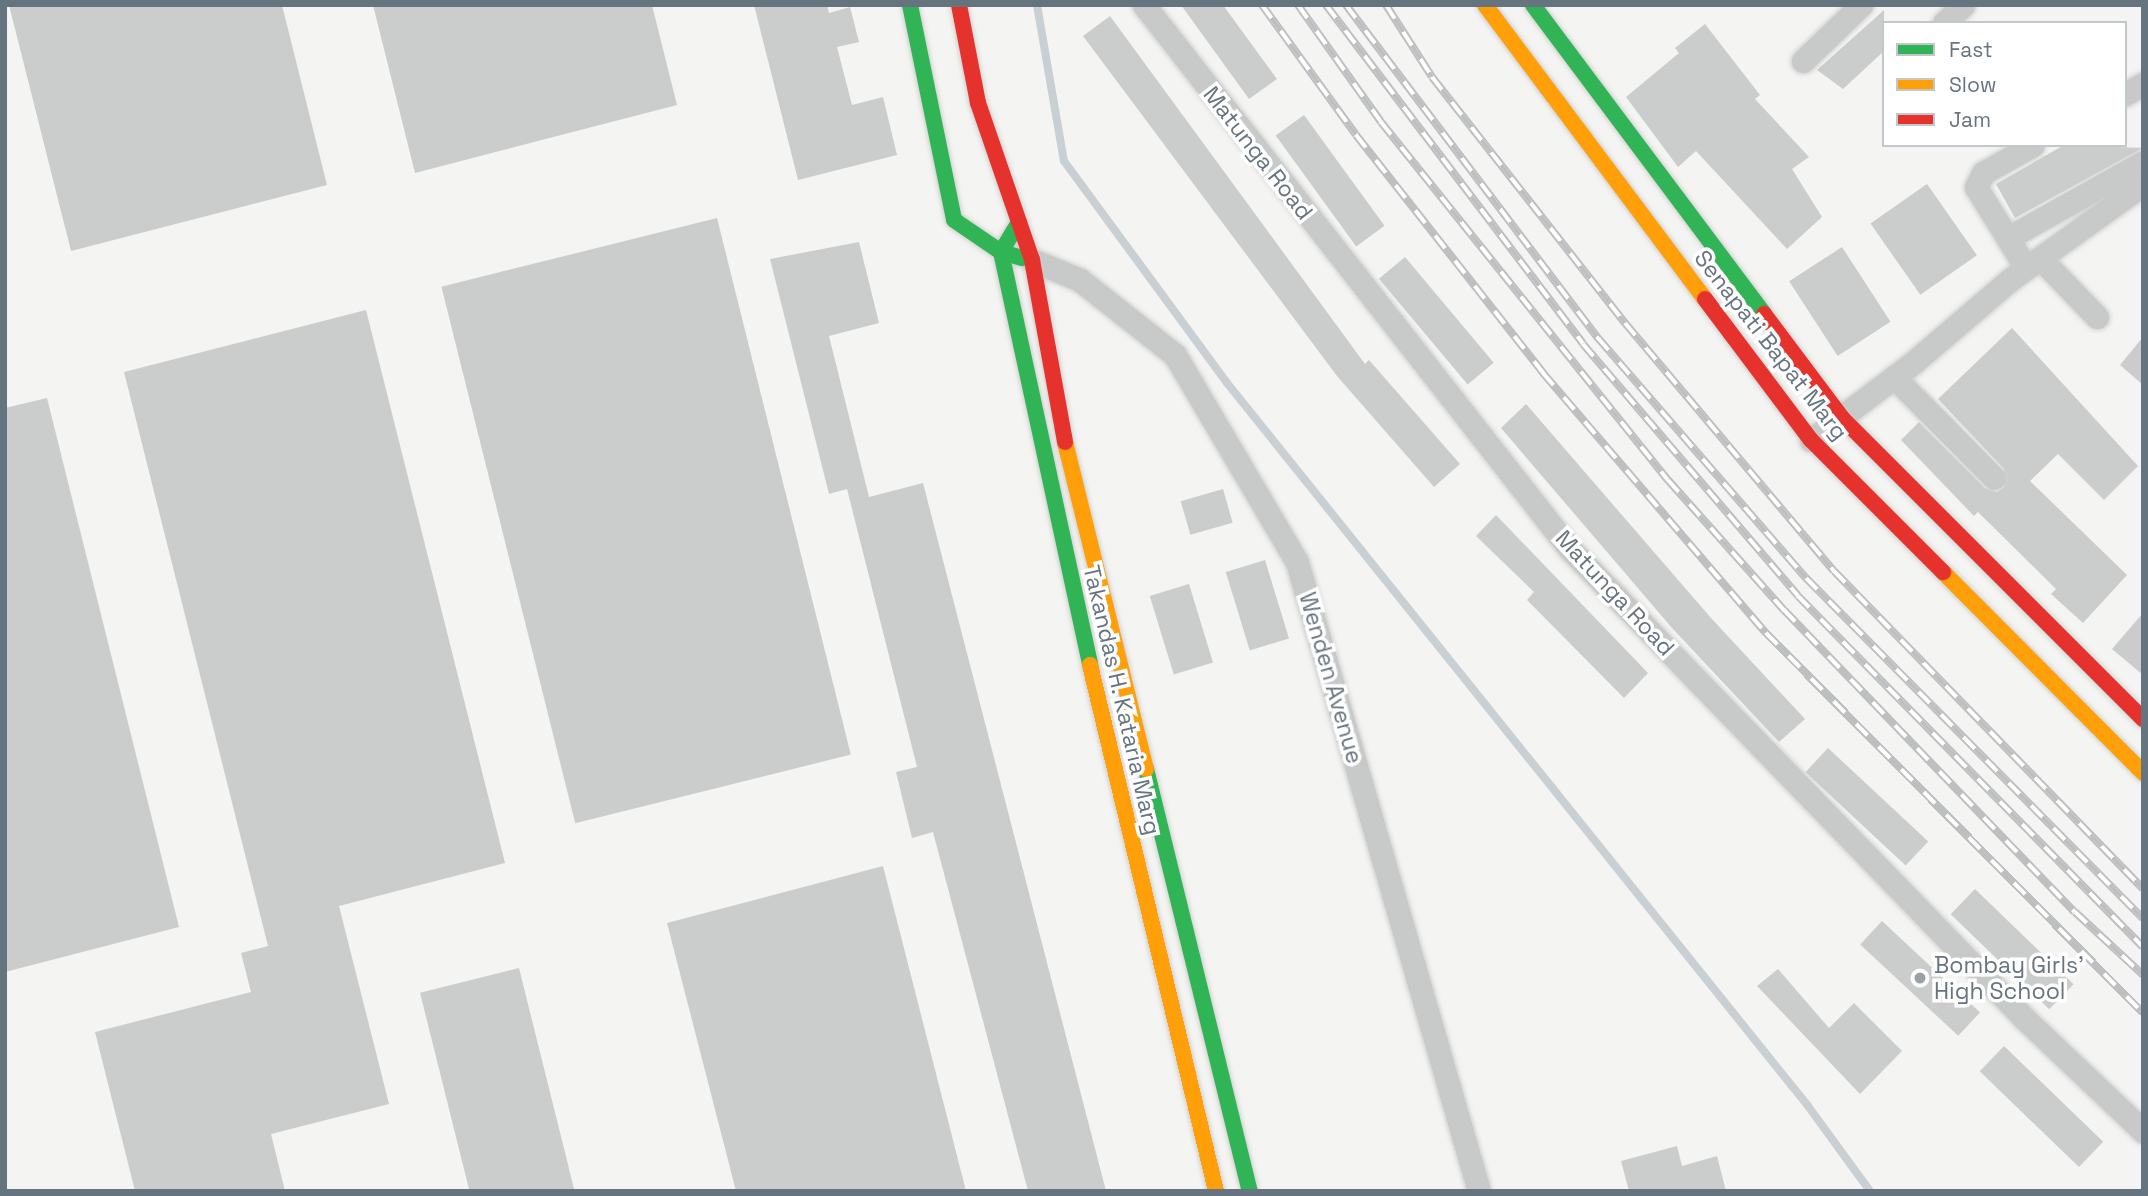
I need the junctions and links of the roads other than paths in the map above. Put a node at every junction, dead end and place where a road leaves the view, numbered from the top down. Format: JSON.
{"nodes":[{"id":1,"x":910,"y":5,"type":"edge"},
{"id":2,"x":959,"y":5,"type":"edge"},
{"id":3,"x":1144,"y":5,"type":"edge"},
{"id":4,"x":1485,"y":5,"type":"edge"},
{"id":5,"x":1534,"y":5,"type":"edge"},
{"id":6,"x":1861,"y":5,"type":"edge"},
{"id":7,"x":1963,"y":5,"type":"edge"},
{"id":8,"x":1946,"y":21,"type":"edge"},
{"id":9,"x":1804,"y":61,"type":"dead end"},
{"id":10,"x":2143,"y":84,"type":"edge"},
{"id":11,"x":2127,"y":93,"type":"edge"},
{"id":12,"x":2031,"y":147,"type":"edge"},
{"id":13,"x":2143,"y":162,"type":"edge"},
{"id":14,"x":2143,"y":184,"type":"edge"},
{"id":15,"x":1019,"y":222,"type":"junction"},
{"id":16,"x":2008,"y":238,"type":"junction"},
{"id":17,"x":1001,"y":252,"type":"junction"},
{"id":18,"x":1032,"y":260,"type":"junction"},
{"id":19,"x":2033,"y":263,"type":"junction"},
{"id":20,"x":2097,"y":317,"type":"dead end"},
{"id":21,"x":1894,"y":377,"type":"junction"},
{"id":22,"x":1052,"y":389,"type":"junction"},
{"id":23,"x":1030,"y":391,"type":"junction"},
{"id":24,"x":1842,"y":418,"type":"junction"},
{"id":25,"x":1811,"y":440,"type":"junction"},
{"id":26,"x":1994,"y":478,"type":"dead end"},
{"id":27,"x":1981,"y":584,"type":"junction"},
{"id":28,"x":1132,"y":715,"type":"junction"},
{"id":29,"x":2143,"y":719,"type":"edge"},
{"id":30,"x":1102,"y":722,"type":"junction"},
{"id":31,"x":2143,"y":748,"type":"edge"},
{"id":32,"x":2131,"y":761,"type":"junction"},
{"id":33,"x":2143,"y":773,"type":"edge"},
{"id":34,"x":2143,"y":1131,"type":"edge"},
{"id":35,"x":1216,"y":1191,"type":"edge"},
{"id":36,"x":1250,"y":1191,"type":"edge"},
{"id":37,"x":1479,"y":1191,"type":"edge"}],
"edges":[{"from":1,"to":17,"type":"main road"},
{"from":2,"to":15,"type":"main road","name":"Takandas H. Kataria Marg"},
{"from":3,"to":34,"type":"street","name":"Matunga Road"},
{"from":4,"to":25,"type":"main road","name":"Senapati Bapat Marg"},
{"from":5,"to":24,"type":"main road","name":"Senapati Bapat Marg"},
{"from":6,"to":9,"type":"street"},
{"from":7,"to":8,"type":"street"},
{"from":10,"to":11,"type":"street"},
{"from":12,"to":16,"type":"street"},
{"from":13,"to":16,"type":"street"},
{"from":14,"to":19,"type":"street"},
{"from":15,"to":17,"type":"main road"},
{"from":15,"to":18,"type":"main road","name":"Takandas H. Kataria Marg"},
{"from":16,"to":19,"type":"street"},
{"from":17,"to":18,"type":"main road"},
{"from":17,"to":23,"type":"main road","name":"Takandas H. Kataria Marg"},
{"from":18,"to":22,"type":"main road","name":"Takandas H. Kataria Marg"},
{"from":18,"to":37,"type":"street","name":"Wenden Avenue"},
{"from":19,"to":20,"type":"street"},
{"from":19,"to":21,"type":"street"},
{"from":21,"to":24,"type":"street"},
{"from":21,"to":26,"type":"street"},
{"from":22,"to":23,"type":"main road"},
{"from":22,"to":28,"type":"main road","name":"Takandas H. Kataria Marg"},
{"from":23,"to":30,"type":"main road","name":"Takandas H. Kataria Marg"},
{"from":24,"to":25,"type":"street"},
{"from":24,"to":27,"type":"main road","name":"Senapati Bapat Marg"},
{"from":25,"to":27,"type":"main road","name":"Senapati Bapat Marg"},
{"from":27,"to":29,"type":"main road","name":"Senapati Bapat Marg"},
{"from":27,"to":32,"type":"main road","name":"Senapati Bapat Marg"},
{"from":28,"to":30,"type":"main road"},
{"from":28,"to":36,"type":"main road","name":"Takandas H. Kataria Marg"},
{"from":30,"to":35,"type":"main road","name":"Takandas H. Kataria Marg"},
{"from":31,"to":32,"type":"main road"},
{"from":32,"to":33,"type":"main road","name":"Senapati Bapat Marg"}]}
